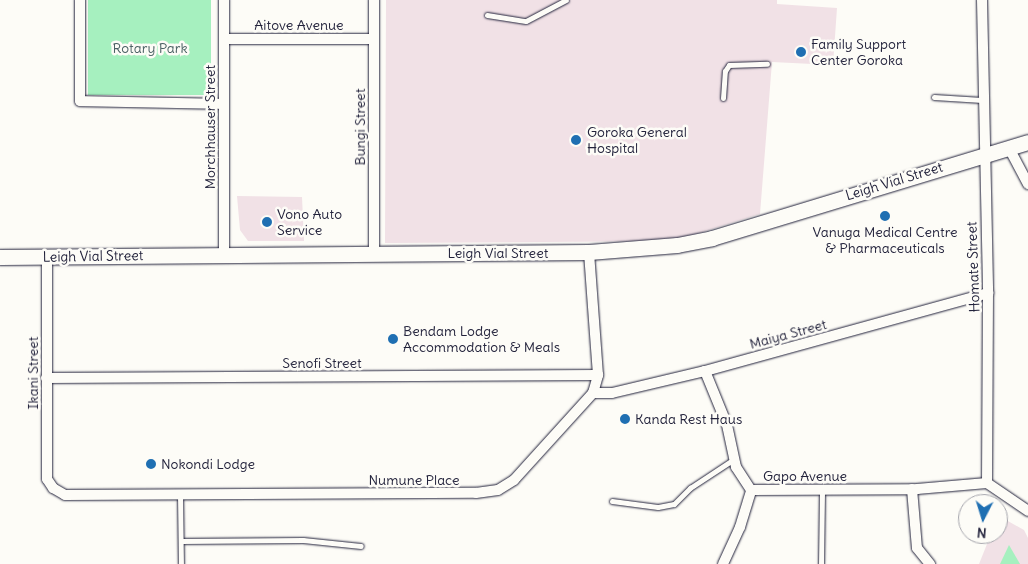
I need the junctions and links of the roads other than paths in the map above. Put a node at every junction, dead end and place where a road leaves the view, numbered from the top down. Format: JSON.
{"nodes":[{"id":1,"x":80,"y":0,"type":"edge"},
{"id":2,"x":224,"y":0,"type":"edge"},
{"id":3,"x":374,"y":0,"type":"edge"},
{"id":4,"x":566,"y":0,"type":"edge"},
{"id":5,"x":982,"y":0,"type":"edge"},
{"id":6,"x":487,"y":15,"type":"dead end"},
{"id":7,"x":224,"y":39,"type":"junction"},
{"id":8,"x":373,"y":39,"type":"junction"},
{"id":9,"x":767,"y":64,"type":"dead end"},
{"id":10,"x":934,"y":97,"type":"dead end"},
{"id":11,"x":723,"y":98,"type":"dead end"},
{"id":12,"x":982,"y":100,"type":"junction"},
{"id":13,"x":224,"y":104,"type":"junction"},
{"id":14,"x":1028,"y":142,"type":"edge"},
{"id":15,"x":1009,"y":148,"type":"junction"},
{"id":16,"x":982,"y":154,"type":"junction"},
{"id":17,"x":1028,"y":184,"type":"edge"},
{"id":18,"x":589,"y":252,"type":"junction"},
{"id":19,"x":224,"y":254,"type":"junction"},
{"id":20,"x":374,"y":254,"type":"junction"},
{"id":21,"x":47,"y":256,"type":"junction"},
{"id":22,"x":0,"y":257,"type":"edge"},
{"id":23,"x":988,"y":293,"type":"junction"},
{"id":24,"x":705,"y":371,"type":"junction"},
{"id":25,"x":598,"y":375,"type":"junction"},
{"id":26,"x":46,"y":378,"type":"junction"},
{"id":27,"x":593,"y":393,"type":"junction"},
{"id":28,"x":734,"y":459,"type":"junction"},
{"id":29,"x":987,"y":483,"type":"junction"},
{"id":30,"x":53,"y":488,"type":"joint"},
{"id":31,"x":822,"y":489,"type":"junction"},
{"id":32,"x":912,"y":489,"type":"junction"},
{"id":33,"x":750,"y":490,"type":"junction"},
{"id":34,"x":180,"y":494,"type":"junction"},
{"id":35,"x":1028,"y":500,"type":"edge"},
{"id":36,"x":612,"y":501,"type":"dead end"},
{"id":37,"x":1023,"y":509,"type":"edge"},
{"id":38,"x":181,"y":541,"type":"junction"},
{"id":39,"x":361,"y":546,"type":"dead end"},
{"id":40,"x":182,"y":564,"type":"edge"},
{"id":41,"x":723,"y":564,"type":"edge"},
{"id":42,"x":821,"y":564,"type":"edge"},
{"id":43,"x":930,"y":564,"type":"edge"}],
"edges":[{"from":1,"to":13,"type":"street"},
{"from":2,"to":7,"type":"street","name":"Morchhauser Street"},
{"from":3,"to":8,"type":"street","name":"Bungi Street"},
{"from":4,"to":6,"type":"lane"},
{"from":5,"to":12,"type":"street","name":"Homate Street"},
{"from":7,"to":8,"type":"street","name":"Aitove Avenue"},
{"from":7,"to":13,"type":"street","name":"Morchhauser Street"},
{"from":8,"to":20,"type":"street","name":"Bungi Street"},
{"from":9,"to":11,"type":"lane"},
{"from":10,"to":12,"type":"lane"},
{"from":12,"to":16,"type":"street","name":"Homate Street"},
{"from":13,"to":19,"type":"street","name":"Morchhauser Street"},
{"from":14,"to":15,"type":"street","name":"Leigh Vial Street"},
{"from":15,"to":16,"type":"street","name":"Leigh Vial Street"},
{"from":15,"to":17,"type":"street"},
{"from":16,"to":18,"type":"street","name":"Leigh Vial Street"},
{"from":16,"to":23,"type":"street","name":"Homate Street"},
{"from":18,"to":20,"type":"street","name":"Leigh Vial Street"},
{"from":18,"to":25,"type":"street","name":"Numune Place"},
{"from":19,"to":20,"type":"street","name":"Leigh Vial Street"},
{"from":19,"to":21,"type":"street","name":"Leigh Vial Street"},
{"from":21,"to":22,"type":"street","name":"Leigh Vial Street"},
{"from":21,"to":26,"type":"street","name":"Ikani Street"},
{"from":23,"to":24,"type":"street","name":"Maiya Street"},
{"from":23,"to":29,"type":"street","name":"Homate Street"},
{"from":24,"to":27,"type":"street","name":"Maiya Street"},
{"from":24,"to":28,"type":"street","name":"Gapo Avenue"},
{"from":25,"to":26,"type":"street","name":"Senofi Street"},
{"from":25,"to":27,"type":"street","name":"Numune Place"},
{"from":26,"to":30,"type":"street","name":"Ikani Street"},
{"from":27,"to":34,"type":"street","name":"Numune Place"},
{"from":28,"to":33,"type":"street","name":"Gapo Avenue"},
{"from":28,"to":36,"type":"lane"},
{"from":29,"to":32,"type":"street","name":"Gapo Avenue"},
{"from":29,"to":37,"type":"street"},
{"from":30,"to":34,"type":"street","name":"Numune Place"},
{"from":31,"to":32,"type":"street","name":"Gapo Avenue"},
{"from":31,"to":33,"type":"street","name":"Gapo Avenue"},
{"from":31,"to":42,"type":"lane"},
{"from":32,"to":43,"type":"street"},
{"from":33,"to":41,"type":"street"},
{"from":34,"to":38,"type":"lane"},
{"from":35,"to":37,"type":"lane"},
{"from":38,"to":39,"type":"lane"},
{"from":38,"to":40,"type":"lane"}]}
